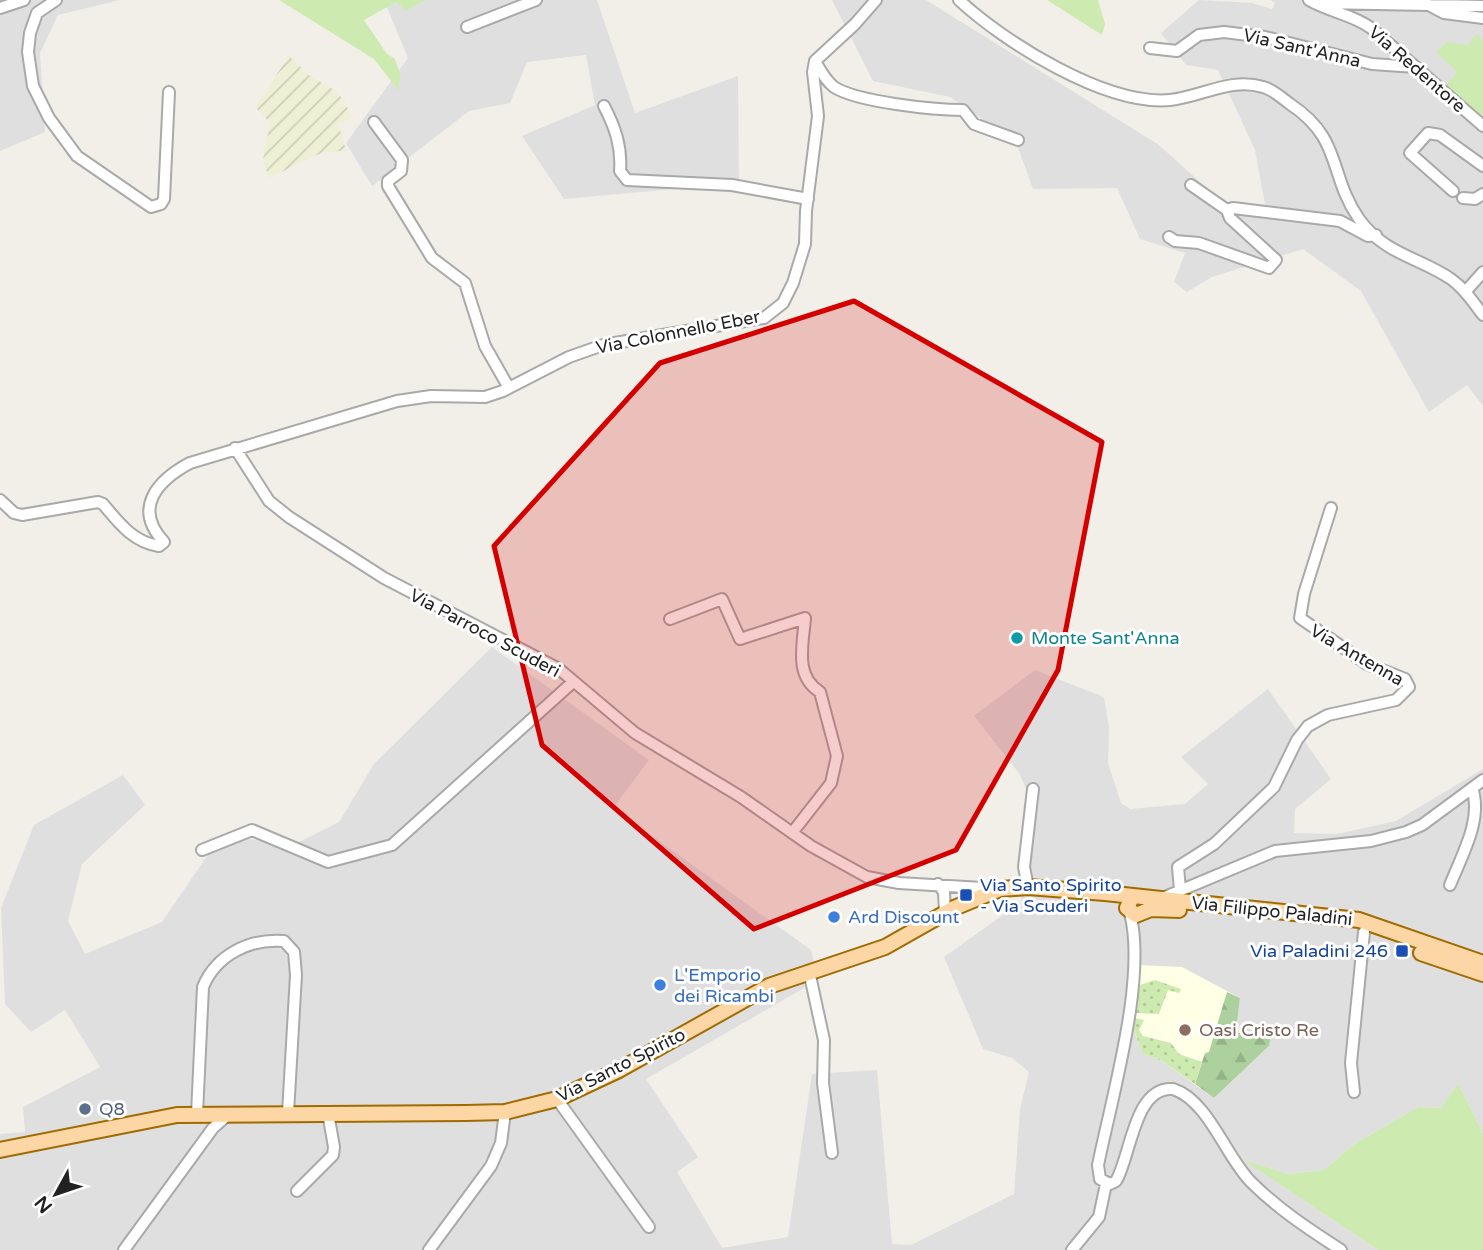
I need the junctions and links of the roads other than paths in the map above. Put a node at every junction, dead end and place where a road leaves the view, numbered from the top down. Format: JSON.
{"nodes":[{"id":1,"x":24,"y":0,"type":"edge"},
{"id":2,"x":56,"y":0,"type":"edge"},
{"id":3,"x":536,"y":0,"type":"edge"},
{"id":4,"x":876,"y":0,"type":"edge"},
{"id":5,"x":959,"y":0,"type":"edge"},
{"id":6,"x":1309,"y":0,"type":"edge"},
{"id":7,"x":1427,"y":4,"type":"junction"},
{"id":8,"x":1482,"y":4,"type":"edge"},
{"id":9,"x":0,"y":8,"type":"edge"},
{"id":10,"x":1483,"y":18,"type":"edge"},
{"id":11,"x":467,"y":27,"type":"dead end"},
{"id":12,"x":1150,"y":48,"type":"dead end"},
{"id":13,"x":815,"y":61,"type":"junction"},
{"id":14,"x":1416,"y":67,"type":"junction"},
{"id":15,"x":169,"y":92,"type":"dead end"},
{"id":16,"x":604,"y":106,"type":"dead end"},
{"id":17,"x":374,"y":122,"type":"dead end"},
{"id":18,"x":1483,"y":126,"type":"edge"},
{"id":19,"x":1018,"y":140,"type":"dead end"},
{"id":20,"x":1483,"y":166,"type":"edge"},
{"id":21,"x":1191,"y":185,"type":"dead end"},
{"id":22,"x":1453,"y":191,"type":"dead end"},
{"id":23,"x":1483,"y":194,"type":"edge"},
{"id":24,"x":1463,"y":198,"type":"dead end"},
{"id":25,"x":807,"y":199,"type":"junction"},
{"id":26,"x":1227,"y":210,"type":"junction"},
{"id":27,"x":1376,"y":235,"type":"junction"},
{"id":28,"x":1169,"y":237,"type":"dead end"},
{"id":29,"x":1483,"y":272,"type":"edge"},
{"id":30,"x":1465,"y":292,"type":"junction"},
{"id":31,"x":1483,"y":315,"type":"edge"},
{"id":32,"x":509,"y":388,"type":"junction"},
{"id":33,"x":235,"y":449,"type":"junction"},
{"id":34,"x":0,"y":500,"type":"edge"},
{"id":35,"x":1331,"y":509,"type":"dead end"},
{"id":36,"x":670,"y":619,"type":"dead end"},
{"id":37,"x":573,"y":682,"type":"junction"},
{"id":38,"x":1483,"y":780,"type":"edge"},
{"id":39,"x":1472,"y":788,"type":"junction"},
{"id":40,"x":1033,"y":789,"type":"dead end"},
{"id":41,"x":792,"y":833,"type":"junction"},
{"id":42,"x":202,"y":850,"type":"dead end"},
{"id":43,"x":943,"y":884,"type":"junction"},
{"id":44,"x":1450,"y":885,"type":"dead end"},
{"id":45,"x":1028,"y":887,"type":"junction"},
{"id":46,"x":1000,"y":889,"type":"junction"},
{"id":47,"x":1180,"y":890,"type":"junction"},
{"id":48,"x":1161,"y":899,"type":"junction"},
{"id":49,"x":1137,"y":907,"type":"junction"},
{"id":50,"x":950,"y":911,"type":"junction"},
{"id":51,"x":1364,"y":932,"type":"junction"},
{"id":52,"x":1483,"y":963,"type":"edge"},
{"id":53,"x":809,"y":971,"type":"junction"},
{"id":54,"x":1483,"y":974,"type":"edge"},
{"id":55,"x":1354,"y":1091,"type":"dead end"},
{"id":56,"x":557,"y":1099,"type":"junction"},
{"id":57,"x":505,"y":1112,"type":"junction"},
{"id":58,"x":230,"y":1113,"type":"junction"},
{"id":59,"x":288,"y":1113,"type":"junction"},
{"id":60,"x":328,"y":1113,"type":"junction"},
{"id":61,"x":197,"y":1114,"type":"junction"},
{"id":62,"x":0,"y":1150,"type":"edge"},
{"id":63,"x":832,"y":1153,"type":"dead end"},
{"id":64,"x":1107,"y":1184,"type":"junction"},
{"id":65,"x":297,"y":1191,"type":"dead end"},
{"id":66,"x":649,"y":1227,"type":"dead end"},
{"id":67,"x":124,"y":1250,"type":"edge"},
{"id":68,"x":429,"y":1250,"type":"edge"},
{"id":69,"x":1072,"y":1250,"type":"edge"},
{"id":70,"x":1341,"y":1250,"type":"edge"}],
"edges":[{"from":1,"to":9,"type":"street"},
{"from":2,"to":15,"type":"street"},
{"from":3,"to":11,"type":"street"},
{"from":4,"to":13,"type":"street"},
{"from":5,"to":27,"type":"street"},
{"from":6,"to":7,"type":"street"},
{"from":6,"to":14,"type":"street","name":"Via Redentore"},
{"from":7,"to":8,"type":"street"},
{"from":7,"to":10,"type":"street"},
{"from":12,"to":14,"type":"street","name":"Via Sant'Anna"},
{"from":13,"to":19,"type":"street"},
{"from":13,"to":25,"type":"street","name":"Via Colonnello Eber"},
{"from":14,"to":18,"type":"street","name":"Via Redentore"},
{"from":16,"to":25,"type":"street"},
{"from":17,"to":32,"type":"street"},
{"from":20,"to":22,"type":"street"},
{"from":21,"to":26,"type":"street"},
{"from":23,"to":24,"type":"street"},
{"from":25,"to":32,"type":"street","name":"Via Colonnello Eber"},
{"from":26,"to":27,"type":"street"},
{"from":26,"to":28,"type":"street"},
{"from":27,"to":30,"type":"street"},
{"from":29,"to":30,"type":"street"},
{"from":30,"to":31,"type":"street"},
{"from":32,"to":33,"type":"street","name":"Via Colonnello Eber"},
{"from":33,"to":34,"type":"street","name":"Via Colonnello Eber"},
{"from":33,"to":37,"type":"street","name":"Via Parroco Scuderi"},
{"from":35,"to":47,"type":"street","name":"Via Antenna"},
{"from":36,"to":41,"type":"street"},
{"from":37,"to":41,"type":"street","name":"Via Parroco Scuderi"},
{"from":37,"to":42,"type":"street"},
{"from":38,"to":39,"type":"street"},
{"from":39,"to":44,"type":"street"},
{"from":39,"to":47,"type":"street"},
{"from":40,"to":45,"type":"street"},
{"from":41,"to":43,"type":"street","name":"Via Parroco Scuderi"},
{"from":43,"to":46,"type":"street","name":"Via Parroco Scuderi"},
{"from":43,"to":50,"type":"street"},
{"from":45,"to":46,"type":"main road","name":"Via Santo Spirito"},
{"from":45,"to":49,"type":"main road","name":"Via Santo Spirito"},
{"from":46,"to":50,"type":"main road","name":"Via Santo Spirito"},
{"from":47,"to":48,"type":"street"},
{"from":48,"to":49,"type":"main road","name":"Via Filippo Paladini"},
{"from":48,"to":52,"type":"main road","name":"Via Filippo Paladini"},
{"from":49,"to":51,"type":"main road","name":"Via Filippo Paladini"},
{"from":49,"to":64,"type":"street"},
{"from":50,"to":53,"type":"main road","name":"Via Santo Spirito"},
{"from":51,"to":54,"type":"main road","name":"Via Filippo Paladini"},
{"from":51,"to":55,"type":"street"},
{"from":53,"to":56,"type":"main road","name":"Via Santo Spirito"},
{"from":53,"to":63,"type":"street"},
{"from":56,"to":57,"type":"main road","name":"Via Santo Spirito"},
{"from":56,"to":66,"type":"street"},
{"from":57,"to":60,"type":"main road","name":"Via Santo Spirito"},
{"from":57,"to":68,"type":"street"},
{"from":58,"to":59,"type":"main road","name":"Via Santo Spirito"},
{"from":58,"to":61,"type":"main road","name":"Via Santo Spirito"},
{"from":58,"to":67,"type":"street"},
{"from":59,"to":60,"type":"main road","name":"Via Santo Spirito"},
{"from":59,"to":61,"type":"street"},
{"from":60,"to":65,"type":"street"},
{"from":61,"to":62,"type":"main road","name":"Via Santo Spirito"},
{"from":64,"to":69,"type":"street"},
{"from":64,"to":70,"type":"street"}]}
